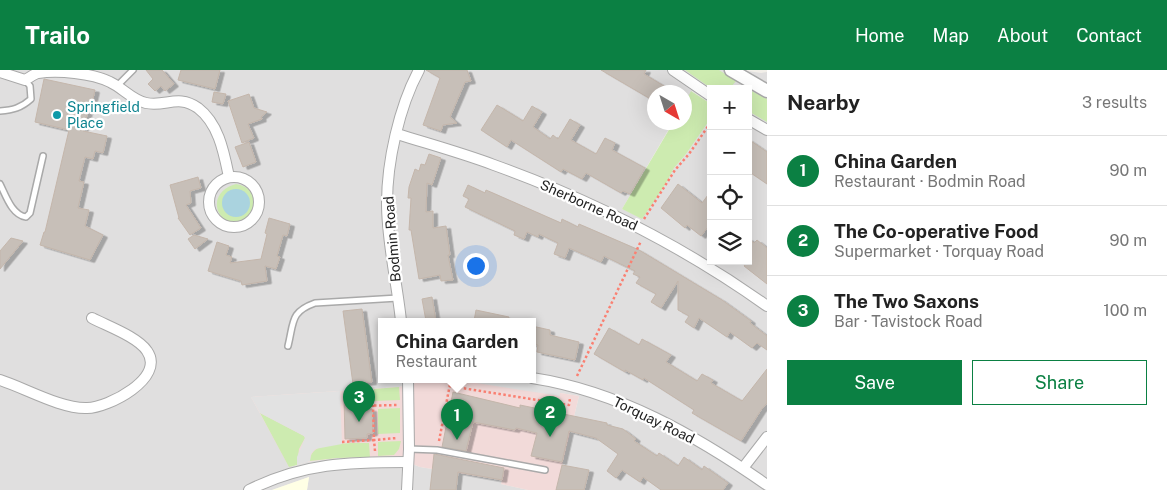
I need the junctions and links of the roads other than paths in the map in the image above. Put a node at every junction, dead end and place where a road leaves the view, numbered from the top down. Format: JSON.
{"nodes":[{"id":1,"x":133,"y":70,"type":"edge"},
{"id":2,"x":419,"y":70,"type":"edge"},
{"id":3,"x":673,"y":70,"type":"edge"},
{"id":4,"x":731,"y":70,"type":"edge"},
{"id":5,"x":0,"y":72,"type":"edge"},
{"id":6,"x":25,"y":80,"type":"junction"},
{"id":7,"x":116,"y":86,"type":"junction"},
{"id":8,"x":767,"y":91,"type":"edge"},
{"id":9,"x":707,"y":93,"type":"edge"},
{"id":10,"x":0,"y":111,"type":"edge"},
{"id":11,"x":752,"y":121,"type":"edge"},
{"id":12,"x":767,"y":130,"type":"edge"},
{"id":13,"x":397,"y":134,"type":"junction"},
{"id":14,"x":42,"y":156,"type":"dead end"},
{"id":15,"x":229,"y":177,"type":"junction"},
{"id":16,"x":0,"y":184,"type":"edge"},
{"id":17,"x":398,"y":298,"type":"junction"},
{"id":18,"x":767,"y":306,"type":"edge"},
{"id":19,"x":92,"y":318,"type":"dead end"},
{"id":20,"x":401,"y":318,"type":"edge"},
{"id":21,"x":288,"y":346,"type":"dead end"},
{"id":22,"x":536,"y":379,"type":"edge"},
{"id":23,"x":0,"y":380,"type":"edge"},
{"id":24,"x":408,"y":383,"type":"edge"},
{"id":25,"x":767,"y":438,"type":"edge"},
{"id":26,"x":409,"y":449,"type":"junction"},
{"id":27,"x":408,"y":462,"type":"junction"},
{"id":28,"x":743,"y":468,"type":"junction"},
{"id":29,"x":544,"y":470,"type":"dead end"},
{"id":30,"x":767,"y":485,"type":"edge"},
{"id":31,"x":249,"y":490,"type":"edge"},
{"id":32,"x":407,"y":490,"type":"edge"}],
"edges":[{"from":1,"to":7,"type":"lane"},
{"from":2,"to":13,"type":"street","name":"Bodmin Road"},
{"from":3,"to":9,"type":"street"},
{"from":4,"to":8,"type":"street"},
{"from":5,"to":6,"type":"street"},
{"from":6,"to":7,"type":"street"},
{"from":6,"to":10,"type":"lane"},
{"from":7,"to":15,"type":"street"},
{"from":11,"to":12,"type":"street"},
{"from":13,"to":17,"type":"street","name":"Bodmin Road"},
{"from":13,"to":18,"type":"street","name":"Sherborne Road"},
{"from":14,"to":16,"type":"lane"},
{"from":15,"to":15,"type":"street"},
{"from":17,"to":20,"type":"street","name":"Bodmin Road"},
{"from":17,"to":21,"type":"lane"},
{"from":19,"to":23,"type":"street"},
{"from":22,"to":28,"type":"street","name":"Torquay Road"},
{"from":24,"to":26,"type":"street"},
{"from":25,"to":28,"type":"street"},
{"from":26,"to":27,"type":"street"},
{"from":26,"to":29,"type":"lane"},
{"from":27,"to":31,"type":"street"},
{"from":27,"to":32,"type":"street"},
{"from":28,"to":30,"type":"street","name":"Torquay Road"}]}
